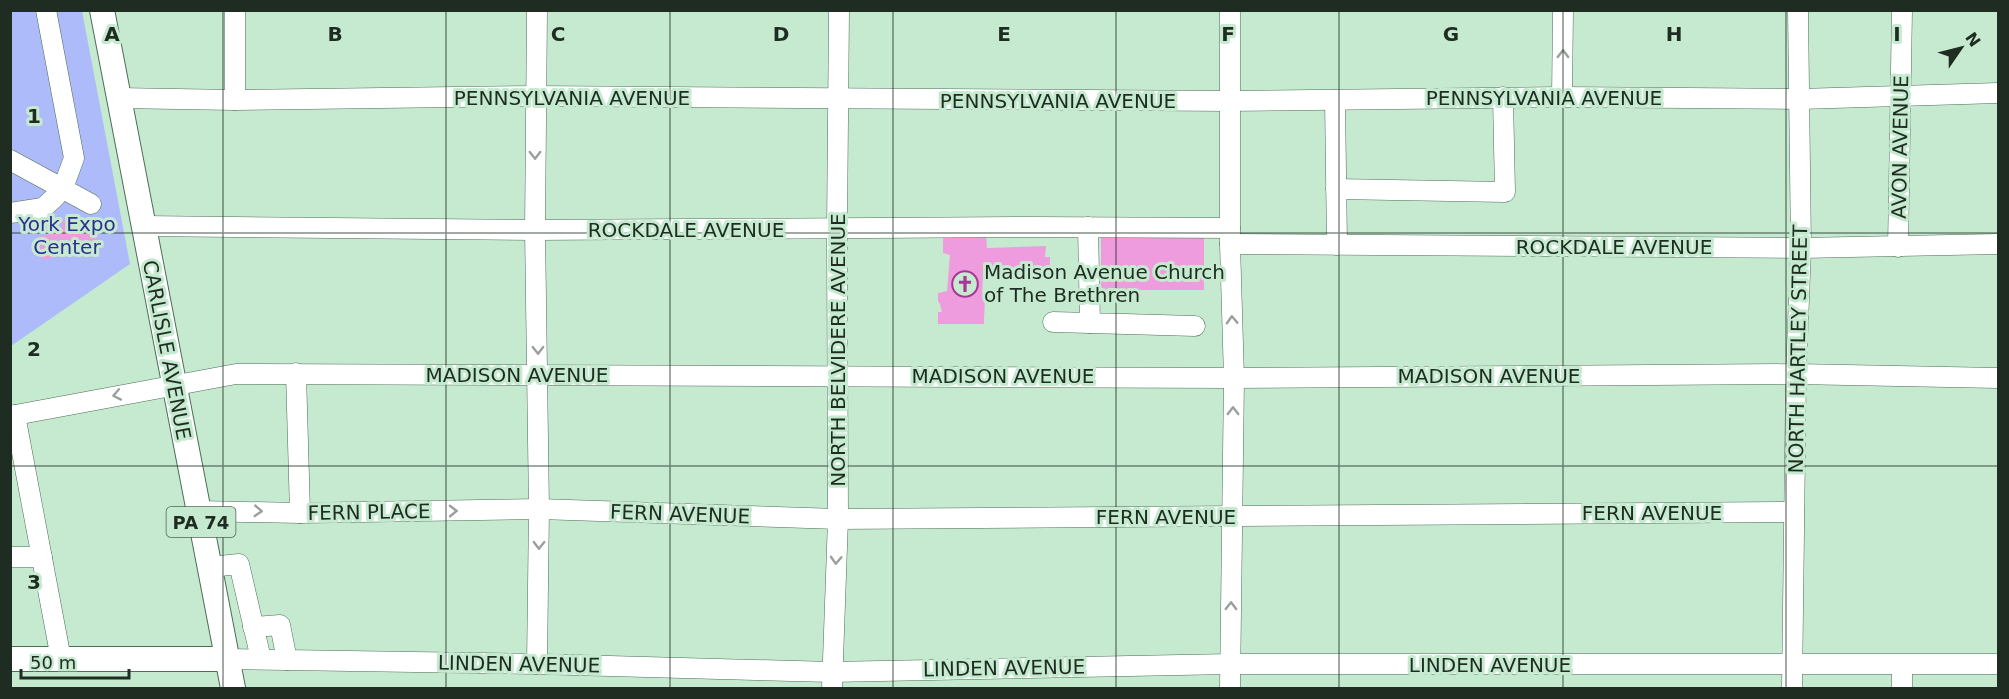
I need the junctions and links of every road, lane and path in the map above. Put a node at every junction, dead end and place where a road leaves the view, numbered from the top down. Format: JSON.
{"nodes":[{"id":1,"x":46,"y":10,"type":"edge"},
{"id":2,"x":102,"y":10,"type":"edge"},
{"id":3,"x":235,"y":10,"type":"edge"},
{"id":4,"x":537,"y":10,"type":"edge"},
{"id":5,"x":839,"y":10,"type":"edge"},
{"id":6,"x":1230,"y":10,"type":"edge"},
{"id":7,"x":1563,"y":10,"type":"edge"},
{"id":8,"x":1798,"y":10,"type":"edge"},
{"id":9,"x":1902,"y":10,"type":"edge"},
{"id":10,"x":1998,"y":93,"type":"edge"},
{"id":11,"x":535,"y":96,"type":"junction"},
{"id":12,"x":1901,"y":96,"type":"junction"},
{"id":13,"x":1503,"y":97,"type":"junction"},
{"id":14,"x":1562,"y":97,"type":"junction"},
{"id":15,"x":118,"y":98,"type":"junction"},
{"id":16,"x":1800,"y":99,"type":"junction"},
{"id":17,"x":235,"y":100,"type":"junction"},
{"id":18,"x":840,"y":100,"type":"junction"},
{"id":19,"x":1335,"y":100,"type":"junction"},
{"id":20,"x":1229,"y":101,"type":"junction"},
{"id":21,"x":10,"y":160,"type":"edge"},
{"id":22,"x":63,"y":188,"type":"junction"},
{"id":23,"x":1336,"y":189,"type":"junction"},
{"id":24,"x":91,"y":204,"type":"dead end"},
{"id":25,"x":10,"y":213,"type":"edge"},
{"id":26,"x":143,"y":226,"type":"junction"},
{"id":27,"x":1088,"y":227,"type":"junction"},
{"id":28,"x":837,"y":229,"type":"junction"},
{"id":29,"x":535,"y":230,"type":"junction"},
{"id":30,"x":1230,"y":236,"type":"junction"},
{"id":31,"x":1998,"y":244,"type":"edge"},
{"id":32,"x":1337,"y":245,"type":"junction"},
{"id":33,"x":1898,"y":247,"type":"junction"},
{"id":34,"x":1801,"y":248,"type":"junction"},
{"id":35,"x":1053,"y":322,"type":"dead end"},
{"id":36,"x":1090,"y":323,"type":"junction"},
{"id":37,"x":1195,"y":326,"type":"dead end"},
{"id":38,"x":296,"y":373,"type":"junction"},
{"id":39,"x":1796,"y":374,"type":"junction"},
{"id":40,"x":539,"y":375,"type":"junction"},
{"id":41,"x":838,"y":375,"type":"junction"},
{"id":42,"x":1234,"y":378,"type":"junction"},
{"id":43,"x":1998,"y":378,"type":"edge"},
{"id":44,"x":174,"y":384,"type":"junction"},
{"id":45,"x":13,"y":416,"type":"edge"},
{"id":46,"x":539,"y":509,"type":"junction"},
{"id":47,"x":199,"y":511,"type":"junction"},
{"id":48,"x":1794,"y":512,"type":"junction"},
{"id":49,"x":300,"y":513,"type":"junction"},
{"id":50,"x":1233,"y":517,"type":"junction"},
{"id":51,"x":838,"y":519,"type":"junction"},
{"id":52,"x":10,"y":557,"type":"edge"},
{"id":53,"x":42,"y":557,"type":"junction"},
{"id":54,"x":210,"y":567,"type":"junction"},
{"id":55,"x":219,"y":614,"type":"junction"},
{"id":56,"x":251,"y":617,"type":"junction"},
{"id":57,"x":10,"y":659,"type":"edge"},
{"id":58,"x":61,"y":659,"type":"junction"},
{"id":59,"x":228,"y":659,"type":"junction"},
{"id":60,"x":261,"y":659,"type":"junction"},
{"id":61,"x":287,"y":660,"type":"junction"},
{"id":62,"x":537,"y":664,"type":"junction"},
{"id":63,"x":1230,"y":664,"type":"junction"},
{"id":64,"x":1998,"y":664,"type":"edge"},
{"id":65,"x":1792,"y":665,"type":"junction"},
{"id":66,"x":1902,"y":665,"type":"junction"},
{"id":67,"x":831,"y":680,"type":"edge"},
{"id":68,"x":233,"y":688,"type":"edge"},
{"id":69,"x":1230,"y":688,"type":"edge"},
{"id":70,"x":1792,"y":688,"type":"edge"},
{"id":71,"x":1902,"y":688,"type":"edge"}],
"edges":[{"from":1,"to":22,"type":"street"},
{"from":2,"to":15,"type":"main road","name":"CARLISLE AVENUE","number":"PA 74"},
{"from":3,"to":17,"type":"street"},
{"from":4,"to":11,"type":"street"},
{"from":5,"to":18,"type":"street","name":"NORTH BELVIDERE AVENUE"},
{"from":6,"to":20,"type":"street"},
{"from":14,"to":7,"type":"street","one_way":true},
{"from":8,"to":16,"type":"street","name":"NORTH HARTLEY STREET"},
{"from":9,"to":12,"type":"street","name":"AVON AVENUE"},
{"from":10,"to":12,"type":"street","name":"PENNSYLVANIA AVENUE"},
{"from":11,"to":17,"type":"street","name":"PENNSYLVANIA AVENUE"},
{"from":11,"to":18,"type":"street","name":"PENNSYLVANIA AVENUE"},
{"from":11,"to":29,"type":"street","one_way":true},
{"from":12,"to":16,"type":"street","name":"PENNSYLVANIA AVENUE"},
{"from":12,"to":33,"type":"street","name":"AVON AVENUE"},
{"from":13,"to":14,"type":"street","name":"PENNSYLVANIA AVENUE"},
{"from":13,"to":19,"type":"street","name":"PENNSYLVANIA AVENUE"},
{"from":13,"to":23,"type":"street"},
{"from":14,"to":16,"type":"street","name":"PENNSYLVANIA AVENUE"},
{"from":15,"to":17,"type":"street","name":"PENNSYLVANIA AVENUE"},
{"from":15,"to":26,"type":"main road","name":"CARLISLE AVENUE","number":"PA 74"},
{"from":16,"to":34,"type":"street","name":"NORTH HARTLEY STREET"},
{"from":18,"to":20,"type":"street","name":"PENNSYLVANIA AVENUE"},
{"from":18,"to":28,"type":"street","name":"NORTH BELVIDERE AVENUE"},
{"from":19,"to":20,"type":"street","name":"PENNSYLVANIA AVENUE"},
{"from":19,"to":23,"type":"street"},
{"from":20,"to":30,"type":"street"},
{"from":21,"to":22,"type":"street"},
{"from":22,"to":24,"type":"street"},
{"from":22,"to":25,"type":"street"},
{"from":23,"to":32,"type":"street"},
{"from":26,"to":29,"type":"street","name":"ROCKDALE AVENUE"},
{"from":26,"to":44,"type":"main road","name":"CARLISLE AVENUE","number":"PA 74"},
{"from":27,"to":28,"type":"street","name":"ROCKDALE AVENUE"},
{"from":27,"to":30,"type":"street","name":"ROCKDALE AVENUE"},
{"from":27,"to":36,"type":"street"},
{"from":28,"to":29,"type":"street","name":"ROCKDALE AVENUE"},
{"from":28,"to":41,"type":"street","name":"NORTH BELVIDERE AVENUE"},
{"from":29,"to":40,"type":"street","one_way":true},
{"from":30,"to":32,"type":"street","name":"ROCKDALE AVENUE"},
{"from":42,"to":30,"type":"street","one_way":true},
{"from":31,"to":33,"type":"street","name":"ROCKDALE AVENUE"},
{"from":32,"to":34,"type":"street","name":"ROCKDALE AVENUE"},
{"from":33,"to":34,"type":"street","name":"ROCKDALE AVENUE"},
{"from":34,"to":39,"type":"street","name":"NORTH HARTLEY STREET"},
{"from":35,"to":36,"type":"street"},
{"from":36,"to":37,"type":"street"},
{"from":38,"to":40,"type":"street","name":"MADISON AVENUE"},
{"from":38,"to":44,"type":"street","name":"MADISON AVENUE"},
{"from":38,"to":49,"type":"street"},
{"from":39,"to":42,"type":"street","name":"MADISON AVENUE"},
{"from":39,"to":43,"type":"street","name":"MADISON AVENUE"},
{"from":39,"to":48,"type":"street","name":"NORTH HARTLEY STREET"},
{"from":40,"to":41,"type":"street","name":"MADISON AVENUE"},
{"from":40,"to":46,"type":"street"},
{"from":41,"to":42,"type":"street","name":"MADISON AVENUE"},
{"from":41,"to":51,"type":"street","name":"NORTH BELVIDERE AVENUE"},
{"from":50,"to":42,"type":"street","one_way":true},
{"from":44,"to":45,"type":"street","name":"MADISON AVENUE","one_way":true},
{"from":44,"to":47,"type":"main road","name":"CARLISLE AVENUE","number":"PA 74"},
{"from":45,"to":53,"type":"street"},
{"from":49,"to":46,"type":"street","name":"FERN PLACE","one_way":true},
{"from":46,"to":51,"type":"street","name":"FERN AVENUE"},
{"from":46,"to":62,"type":"street","one_way":true},
{"from":47,"to":49,"type":"street","name":"FERN PLACE","one_way":true},
{"from":47,"to":54,"type":"main road","name":"CARLISLE AVENUE","number":"PA 74"},
{"from":48,"to":50,"type":"street","name":"FERN AVENUE"},
{"from":48,"to":65,"type":"street","name":"NORTH HARTLEY STREET"},
{"from":50,"to":51,"type":"street","name":"FERN AVENUE"},
{"from":63,"to":50,"type":"street","one_way":true},
{"from":51,"to":67,"type":"street","name":"NORTH BELVIDERE AVENUE","one_way":true},
{"from":52,"to":53,"type":"street"},
{"from":53,"to":58,"type":"street"},
{"from":54,"to":55,"type":"main road","name":"CARLISLE AVENUE","number":"PA 74"},
{"from":54,"to":56,"type":"street"},
{"from":55,"to":56,"type":"street"},
{"from":55,"to":59,"type":"main road","name":"CARLISLE AVENUE","number":"PA 74"},
{"from":56,"to":60,"type":"street"},
{"from":56,"to":61,"type":"street"},
{"from":57,"to":58,"type":"main road","name":"LINDEN AVENUE"},
{"from":58,"to":59,"type":"main road","name":"LINDEN AVENUE"},
{"from":59,"to":60,"type":"street","name":"LINDEN AVENUE"},
{"from":59,"to":68,"type":"main road","name":"CARLISLE AVENUE","number":"PA 74"},
{"from":60,"to":61,"type":"street","name":"LINDEN AVENUE"},
{"from":61,"to":62,"type":"street","name":"LINDEN AVENUE"},
{"from":62,"to":67,"type":"street","name":"LINDEN AVENUE"},
{"from":63,"to":65,"type":"street","name":"LINDEN AVENUE"},
{"from":63,"to":67,"type":"street","name":"LINDEN AVENUE"},
{"from":63,"to":69,"type":"street"},
{"from":64,"to":66,"type":"street","name":"LINDEN AVENUE"},
{"from":65,"to":66,"type":"street","name":"LINDEN AVENUE"},
{"from":65,"to":70,"type":"street","name":"NORTH HARTLEY STREET"},
{"from":66,"to":71,"type":"street"}]}
